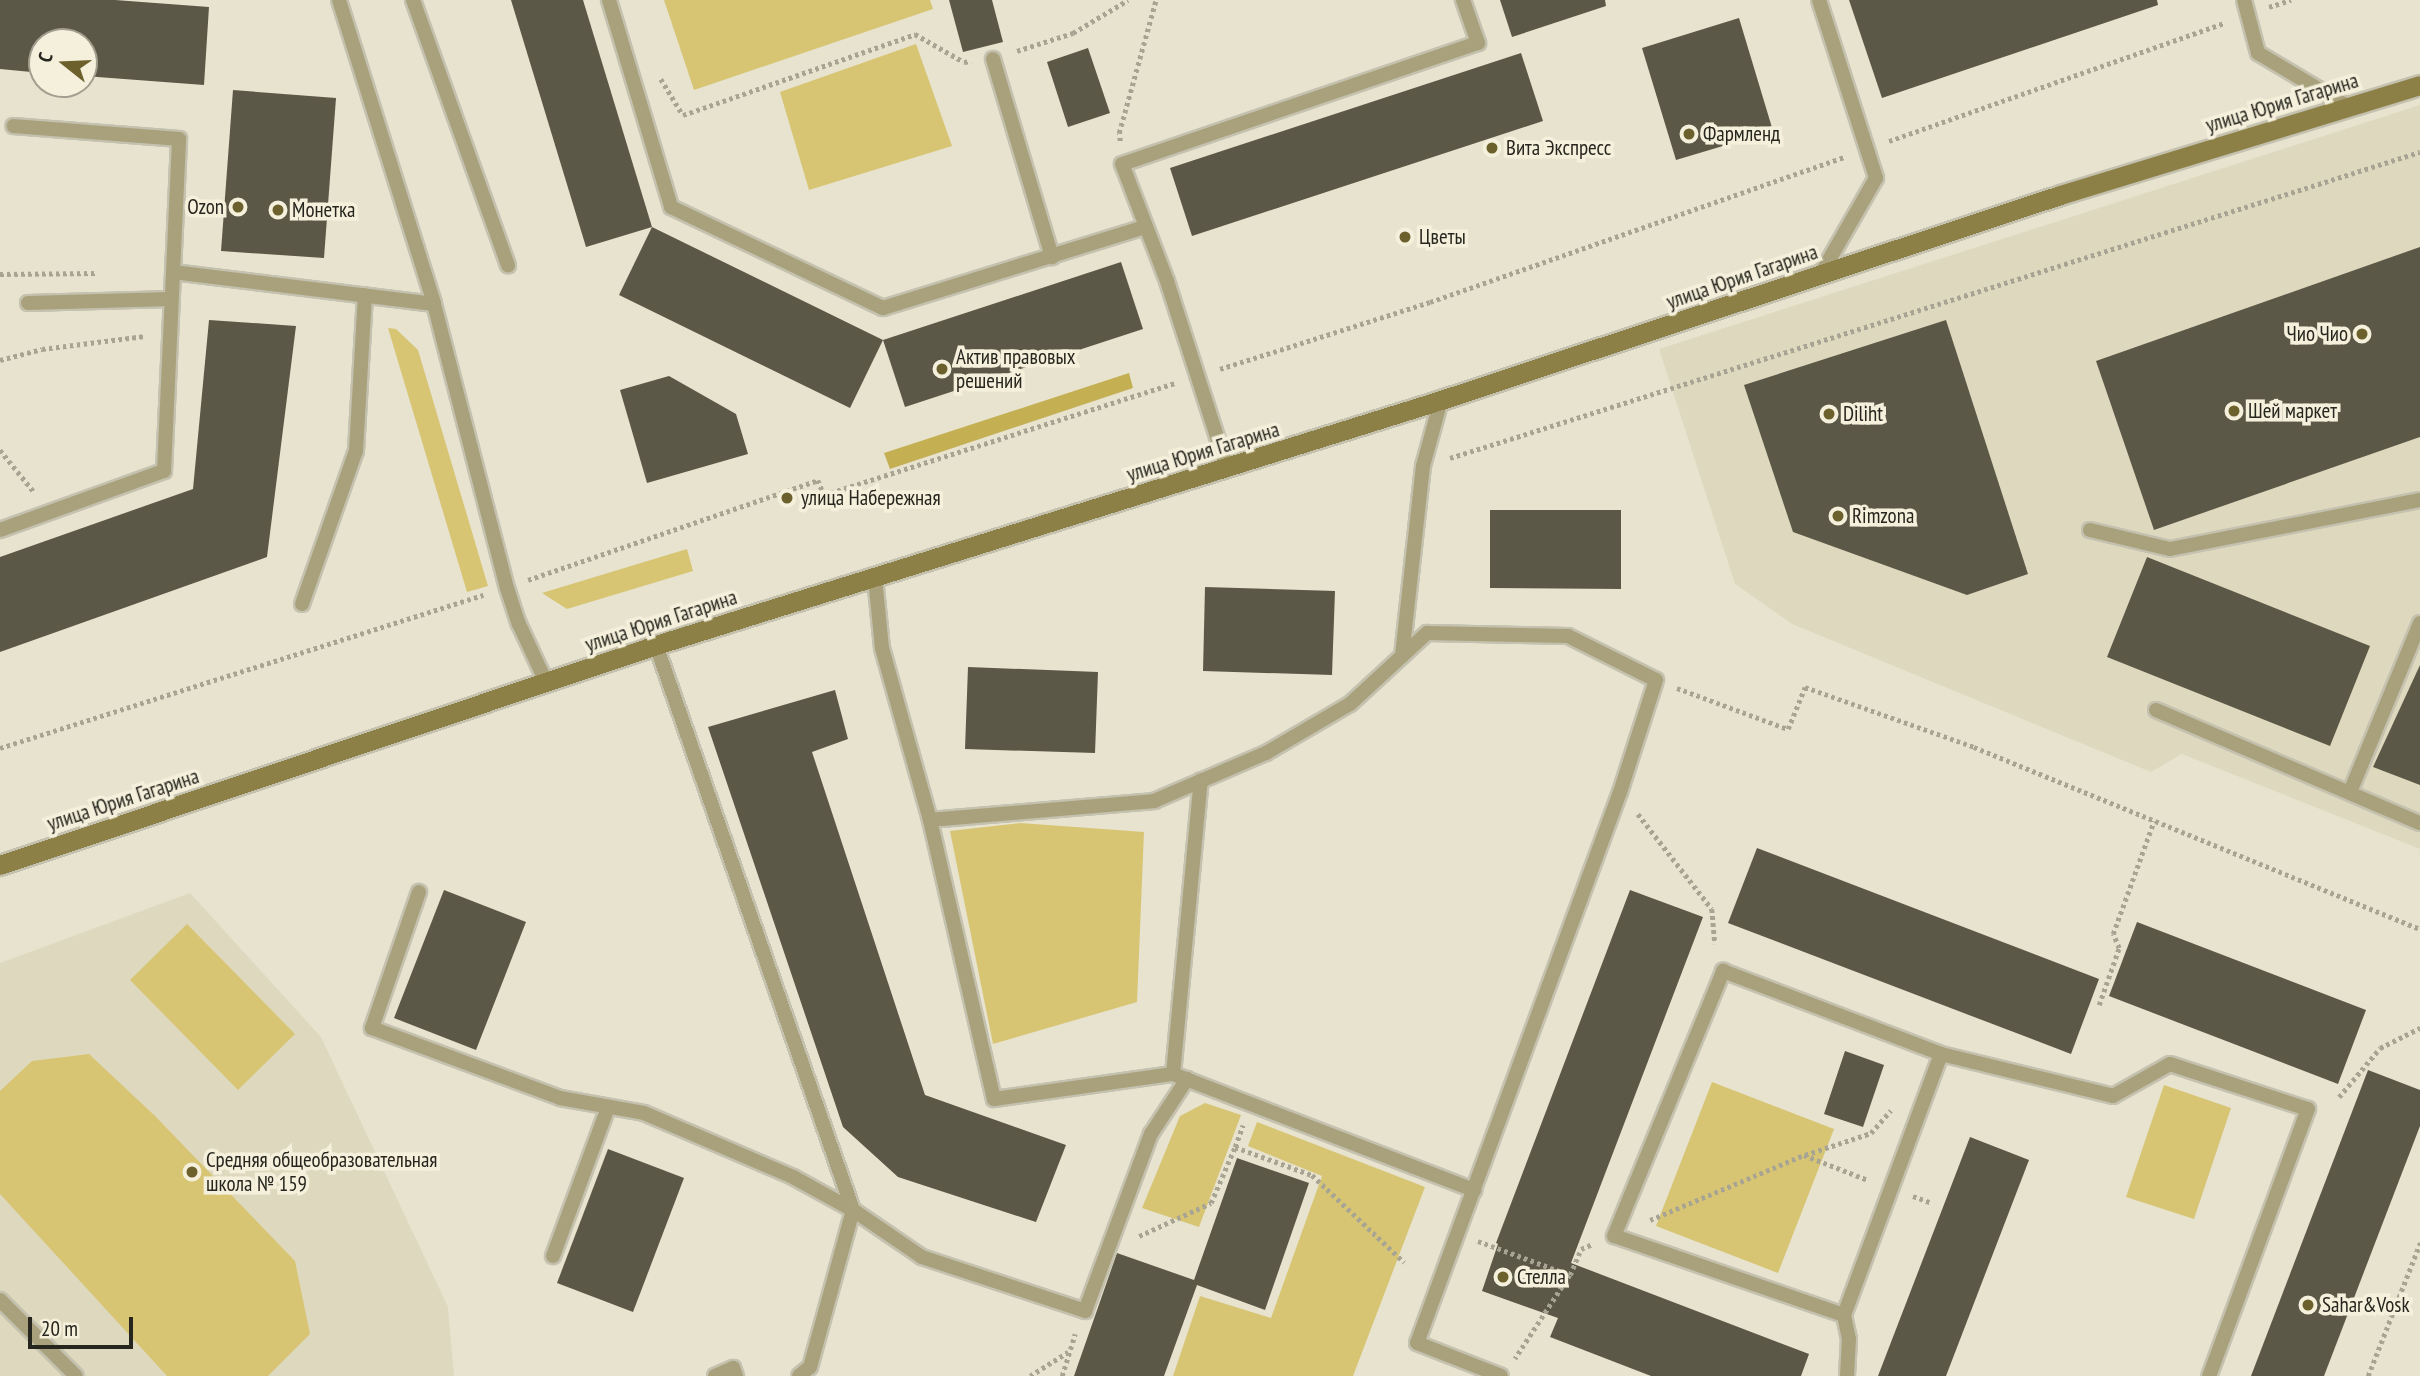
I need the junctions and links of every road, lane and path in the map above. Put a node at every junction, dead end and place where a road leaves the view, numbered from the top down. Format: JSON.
{"nodes":[{"id":1,"x":339,"y":0,"type":"edge"},
{"id":2,"x":413,"y":0,"type":"edge"},
{"id":3,"x":609,"y":0,"type":"edge"},
{"id":4,"x":1128,"y":0,"type":"edge"},
{"id":5,"x":1156,"y":0,"type":"edge"},
{"id":6,"x":1463,"y":0,"type":"edge"},
{"id":7,"x":1819,"y":0,"type":"edge"},
{"id":8,"x":2291,"y":0,"type":"edge"},
{"id":9,"x":2246,"y":7,"type":"edge"},
{"id":10,"x":993,"y":59,"type":"junction"},
{"id":11,"x":655,"y":69,"type":"dead end"},
{"id":12,"x":2420,"y":85,"type":"edge"},
{"id":13,"x":2347,"y":106,"type":"junction"},
{"id":14,"x":14,"y":126,"type":"dead end"},
{"id":15,"x":1867,"y":149,"type":"junction"},
{"id":16,"x":2420,"y":152,"type":"edge"},
{"id":17,"x":1122,"y":163,"type":"junction"},
{"id":18,"x":1145,"y":227,"type":"junction"},
{"id":19,"x":1052,"y":257,"type":"junction"},
{"id":20,"x":508,"y":265,"type":"dead end"},
{"id":21,"x":173,"y":272,"type":"junction"},
{"id":22,"x":106,"y":273,"type":"dead end"},
{"id":23,"x":0,"y":274,"type":"edge"},
{"id":24,"x":1821,"y":274,"type":"junction"},
{"id":25,"x":365,"y":295,"type":"junction"},
{"id":26,"x":172,"y":299,"type":"junction"},
{"id":27,"x":28,"y":303,"type":"dead end"},
{"id":28,"x":434,"y":303,"type":"junction"},
{"id":29,"x":170,"y":333,"type":"junction"},
{"id":30,"x":0,"y":360,"type":"edge"},
{"id":31,"x":1198,"y":375,"type":"junction"},
{"id":32,"x":1441,"y":400,"type":"junction"},
{"id":33,"x":0,"y":450,"type":"edge"},
{"id":34,"x":1423,"y":466,"type":"junction"},
{"id":35,"x":1227,"y":468,"type":"junction"},
{"id":36,"x":2420,"y":500,"type":"edge"},
{"id":37,"x":50,"y":512,"type":"junction"},
{"id":38,"x":0,"y":530,"type":"edge"},
{"id":39,"x":2090,"y":530,"type":"dead end"},
{"id":40,"x":875,"y":578,"type":"junction"},
{"id":41,"x":507,"y":588,"type":"junction"},
{"id":42,"x":302,"y":604,"type":"dead end"},
{"id":43,"x":2420,"y":623,"type":"edge"},
{"id":44,"x":656,"y":645,"type":"junction"},
{"id":45,"x":1402,"y":656,"type":"junction"},
{"id":46,"x":1657,"y":680,"type":"junction"},
{"id":47,"x":547,"y":684,"type":"junction"},
{"id":48,"x":2156,"y":710,"type":"dead end"},
{"id":49,"x":0,"y":748,"type":"edge"},
{"id":50,"x":1201,"y":780,"type":"junction"},
{"id":51,"x":1620,"y":792,"type":"junction"},
{"id":52,"x":2350,"y":792,"type":"junction"},
{"id":53,"x":930,"y":820,"type":"junction"},
{"id":54,"x":2154,"y":821,"type":"junction"},
{"id":55,"x":2420,"y":822,"type":"edge"},
{"id":56,"x":0,"y":864,"type":"edge"},
{"id":57,"x":419,"y":892,"type":"dead end"},
{"id":58,"x":2420,"y":929,"type":"edge"},
{"id":59,"x":1715,"y":944,"type":"dead end"},
{"id":60,"x":2099,"y":1005,"type":"dead end"},
{"id":61,"x":2420,"y":1028,"type":"edge"},
{"id":62,"x":1941,"y":1054,"type":"junction"},
{"id":63,"x":1173,"y":1074,"type":"junction"},
{"id":64,"x":1187,"y":1079,"type":"junction"},
{"id":65,"x":2339,"y":1097,"type":"dead end"},
{"id":66,"x":1897,"y":1104,"type":"dead end"},
{"id":67,"x":608,"y":1107,"type":"junction"},
{"id":68,"x":1804,"y":1155,"type":"junction"},
{"id":69,"x":1474,"y":1189,"type":"junction"},
{"id":70,"x":1891,"y":1189,"type":"junction"},
{"id":71,"x":1932,"y":1203,"type":"dead end"},
{"id":72,"x":853,"y":1210,"type":"junction"},
{"id":73,"x":1461,"y":1223,"type":"junction"},
{"id":74,"x":1614,"y":1236,"type":"junction"},
{"id":75,"x":1127,"y":1242,"type":"dead end"},
{"id":76,"x":2420,"y":1243,"type":"edge"},
{"id":77,"x":553,"y":1256,"type":"dead end"},
{"id":78,"x":1404,"y":1262,"type":"dead end"},
{"id":79,"x":1570,"y":1275,"type":"junction"},
{"id":80,"x":0,"y":1300,"type":"edge"},
{"id":81,"x":1084,"y":1311,"type":"junction"},
{"id":82,"x":1844,"y":1315,"type":"junction"},
{"id":83,"x":1068,"y":1352,"type":"junction"},
{"id":84,"x":1513,"y":1365,"type":"dead end"},
{"id":85,"x":1478,"y":1372,"type":"edge"},
{"id":86,"x":76,"y":1376,"type":"edge"},
{"id":87,"x":715,"y":1376,"type":"edge"},
{"id":88,"x":736,"y":1376,"type":"edge"},
{"id":89,"x":799,"y":1376,"type":"edge"},
{"id":90,"x":1030,"y":1376,"type":"edge"},
{"id":91,"x":1062,"y":1376,"type":"edge"},
{"id":92,"x":1501,"y":1376,"type":"edge"},
{"id":93,"x":1847,"y":1376,"type":"edge"},
{"id":94,"x":2209,"y":1376,"type":"edge"},
{"id":95,"x":2368,"y":1376,"type":"edge"}],
"edges":[{"from":1,"to":28,"type":"lane"},
{"from":2,"to":20,"type":"lane"},
{"from":3,"to":19,"type":"lane"},
{"from":4,"to":10,"type":"path"},
{"from":5,"to":17,"type":"path"},
{"from":6,"to":17,"type":"lane"},
{"from":7,"to":15,"type":"lane"},
{"from":8,"to":9,"type":"path"},
{"from":9,"to":13,"type":"lane"},
{"from":9,"to":15,"type":"path"},
{"from":10,"to":11,"type":"path"},
{"from":10,"to":19,"type":"lane"},
{"from":12,"to":13,"type":"main road","name":"улица Юрия Гагарина"},
{"from":13,"to":24,"type":"main road","name":"улица Юрия Гагарина"},
{"from":14,"to":21,"type":"lane"},
{"from":15,"to":24,"type":"lane"},
{"from":15,"to":31,"type":"path"},
{"from":16,"to":34,"type":"path"},
{"from":17,"to":18,"type":"lane"},
{"from":18,"to":19,"type":"lane"},
{"from":18,"to":31,"type":"lane"},
{"from":21,"to":25,"type":"lane"},
{"from":21,"to":26,"type":"lane"},
{"from":22,"to":23,"type":"path"},
{"from":24,"to":32,"type":"main road","name":"улица Юрия Гагарина"},
{"from":25,"to":28,"type":"lane"},
{"from":25,"to":42,"type":"lane"},
{"from":26,"to":27,"type":"lane"},
{"from":26,"to":29,"type":"lane"},
{"from":28,"to":41,"type":"lane"},
{"from":29,"to":30,"type":"path"},
{"from":29,"to":37,"type":"lane"},
{"from":31,"to":35,"type":"lane"},
{"from":31,"to":41,"type":"path"},
{"from":32,"to":34,"type":"lane"},
{"from":32,"to":35,"type":"main road","name":"улица Юрия Гагарина"},
{"from":33,"to":37,"type":"path"},
{"from":34,"to":45,"type":"lane"},
{"from":35,"to":40,"type":"main road","name":"улица Юрия Гагарина"},
{"from":36,"to":39,"type":"lane"},
{"from":37,"to":38,"type":"lane"},
{"from":40,"to":44,"type":"main road","name":"улица Юрия Гагарина"},
{"from":40,"to":53,"type":"lane"},
{"from":41,"to":47,"type":"lane"},
{"from":41,"to":49,"type":"path"},
{"from":43,"to":52,"type":"lane"},
{"from":44,"to":47,"type":"main road","name":"улица Юрия Гагарина"},
{"from":44,"to":72,"type":"lane"},
{"from":45,"to":46,"type":"lane"},
{"from":45,"to":50,"type":"lane"},
{"from":46,"to":51,"type":"lane"},
{"from":46,"to":54,"type":"path"},
{"from":47,"to":56,"type":"main road","name":"улица Юрия Гагарина"},
{"from":48,"to":52,"type":"lane"},
{"from":50,"to":53,"type":"lane"},
{"from":50,"to":63,"type":"lane"},
{"from":51,"to":59,"type":"path"},
{"from":51,"to":69,"type":"lane"},
{"from":52,"to":55,"type":"lane"},
{"from":53,"to":63,"type":"lane"},
{"from":54,"to":58,"type":"path"},
{"from":54,"to":60,"type":"path"},
{"from":57,"to":67,"type":"lane"},
{"from":61,"to":65,"type":"path"},
{"from":62,"to":70,"type":"lane"},
{"from":62,"to":74,"type":"lane"},
{"from":62,"to":94,"type":"lane"},
{"from":63,"to":64,"type":"lane"},
{"from":64,"to":69,"type":"lane"},
{"from":64,"to":81,"type":"lane"},
{"from":66,"to":68,"type":"path"},
{"from":67,"to":72,"type":"lane"},
{"from":67,"to":77,"type":"lane"},
{"from":68,"to":70,"type":"path"},
{"from":68,"to":74,"type":"path"},
{"from":69,"to":73,"type":"lane"},
{"from":70,"to":71,"type":"path"},
{"from":70,"to":82,"type":"lane"},
{"from":72,"to":81,"type":"lane"},
{"from":72,"to":89,"type":"lane"},
{"from":73,"to":79,"type":"path"},
{"from":73,"to":85,"type":"lane"},
{"from":74,"to":79,"type":"path"},
{"from":74,"to":82,"type":"lane"},
{"from":75,"to":78,"type":"path"},
{"from":76,"to":95,"type":"path"},
{"from":79,"to":84,"type":"path"},
{"from":80,"to":86,"type":"lane"},
{"from":81,"to":83,"type":"path"},
{"from":82,"to":93,"type":"lane"},
{"from":83,"to":90,"type":"path"},
{"from":83,"to":91,"type":"path"},
{"from":85,"to":92,"type":"lane"},
{"from":87,"to":88,"type":"lane"}]}
